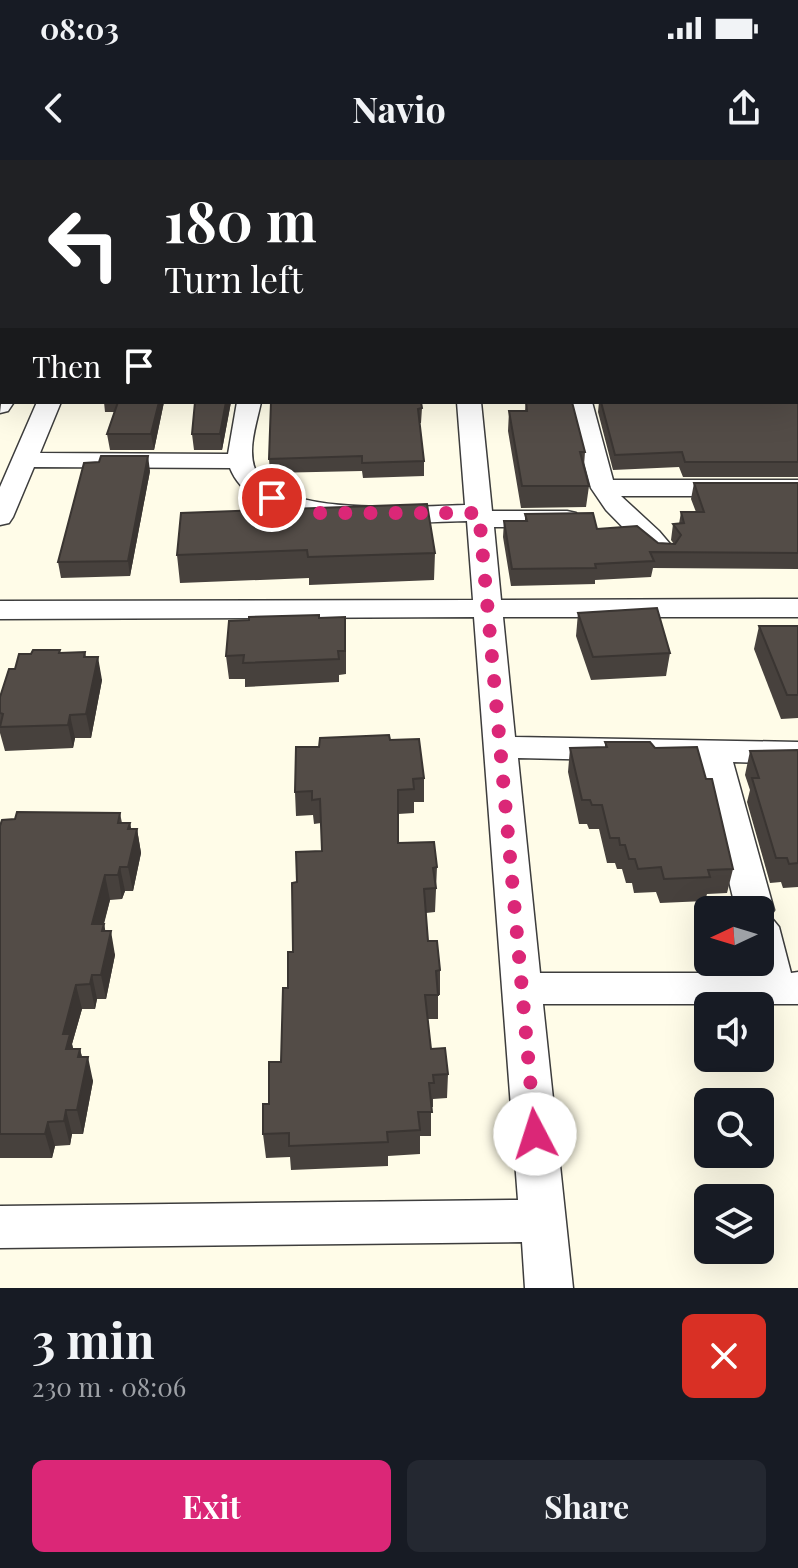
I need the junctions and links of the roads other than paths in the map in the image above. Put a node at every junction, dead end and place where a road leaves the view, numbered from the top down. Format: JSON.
{"nodes":[{"id":1,"x":48,"y":404,"type":"edge"},
{"id":2,"x":249,"y":404,"type":"edge"},
{"id":3,"x":469,"y":404,"type":"edge"},
{"id":4,"x":581,"y":404,"type":"edge"},
{"id":5,"x":24,"y":460,"type":"junction"},
{"id":6,"x":240,"y":461,"type":"junction"},
{"id":7,"x":604,"y":488,"type":"junction"},
{"id":8,"x":798,"y":488,"type":"edge"},
{"id":9,"x":479,"y":516,"type":"junction"},
{"id":10,"x":0,"y":517,"type":"edge"},
{"id":11,"x":630,"y":518,"type":"junction"},
{"id":12,"x":662,"y":551,"type":"edge"},
{"id":13,"x":798,"y":608,"type":"edge"},
{"id":14,"x":487,"y":609,"type":"junction"},
{"id":15,"x":0,"y":610,"type":"edge"},
{"id":16,"x":500,"y":747,"type":"junction"},
{"id":17,"x":714,"y":751,"type":"junction"},
{"id":18,"x":798,"y":753,"type":"edge"},
{"id":19,"x":751,"y":896,"type":"edge"},
{"id":20,"x":774,"y":959,"type":"edge"},
{"id":21,"x":787,"y":988,"type":"edge"},
{"id":22,"x":522,"y":989,"type":"junction"},
{"id":23,"x":543,"y":1221,"type":"junction"},
{"id":24,"x":0,"y":1227,"type":"edge"},
{"id":25,"x":549,"y":1288,"type":"edge"}],
"edges":[{"from":1,"to":5,"type":"street"},
{"from":2,"to":6,"type":"street"},
{"from":3,"to":9,"type":"street"},
{"from":4,"to":7,"type":"street"},
{"from":5,"to":6,"type":"street"},
{"from":5,"to":10,"type":"street"},
{"from":6,"to":9,"type":"street"},
{"from":7,"to":8,"type":"street"},
{"from":7,"to":11,"type":"street"},
{"from":9,"to":11,"type":"street"},
{"from":9,"to":14,"type":"street"},
{"from":11,"to":12,"type":"street"},
{"from":13,"to":14,"type":"street"},
{"from":14,"to":15,"type":"street"},
{"from":14,"to":16,"type":"street"},
{"from":16,"to":17,"type":"street"},
{"from":16,"to":22,"type":"street"},
{"from":17,"to":18,"type":"street"},
{"from":17,"to":19,"type":"street"},
{"from":20,"to":21,"type":"street"},
{"from":21,"to":22,"type":"street"},
{"from":22,"to":23,"type":"street"},
{"from":23,"to":24,"type":"street"},
{"from":23,"to":25,"type":"street"}]}
